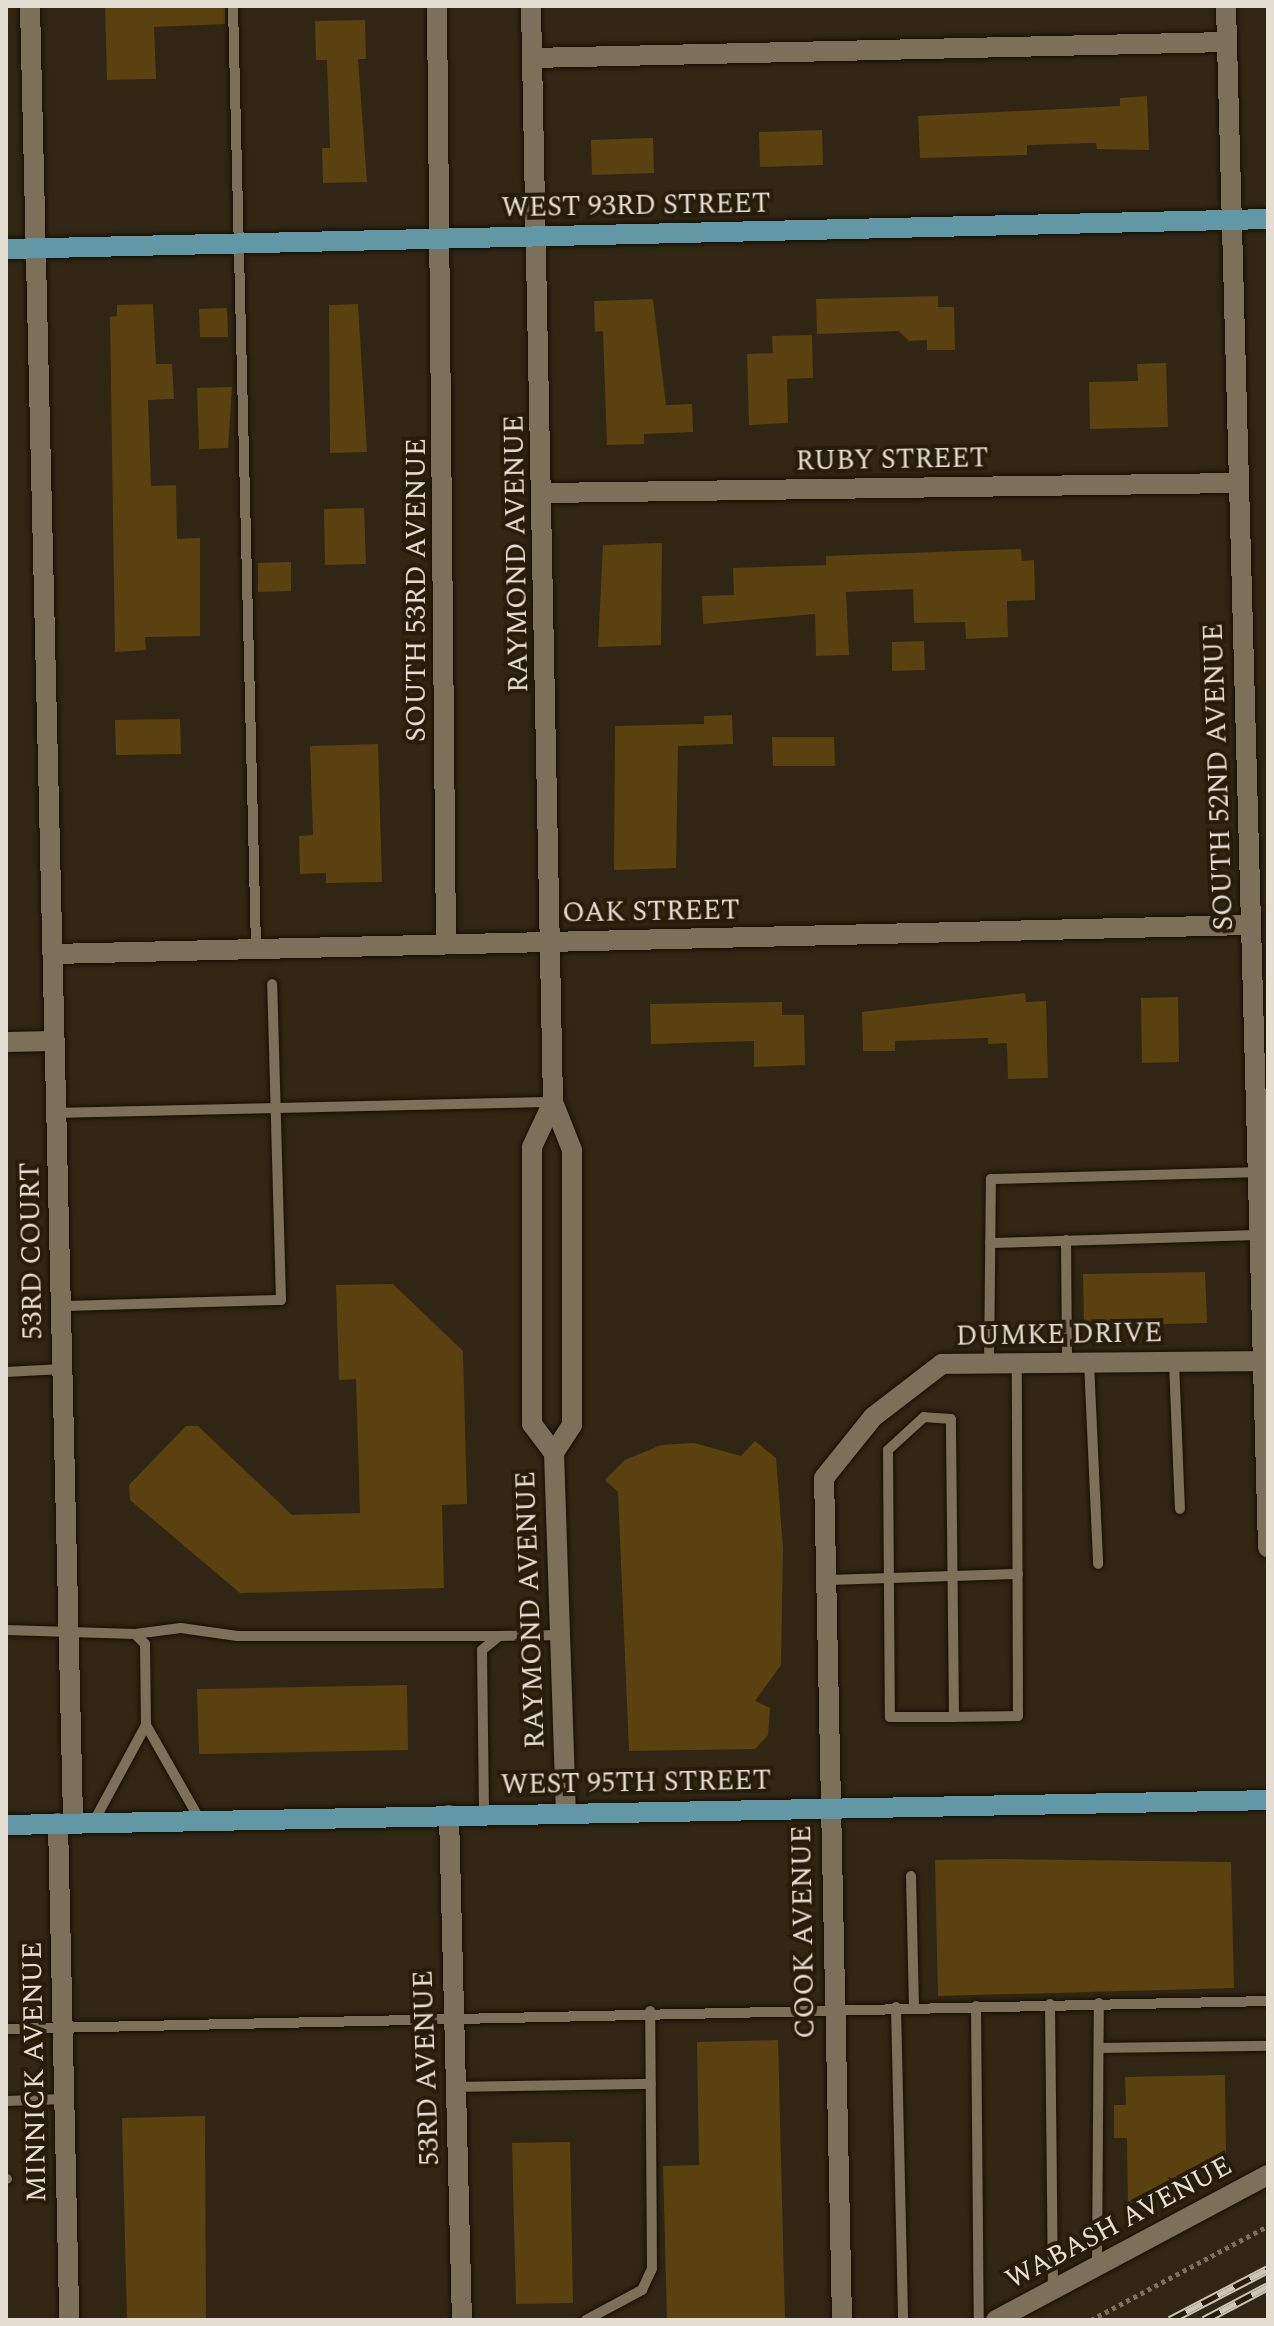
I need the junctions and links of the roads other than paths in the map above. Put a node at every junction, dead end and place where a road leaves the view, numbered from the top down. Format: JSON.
{"nodes":[{"id":1,"x":30,"y":6,"type":"edge"},
{"id":2,"x":233,"y":6,"type":"edge"},
{"id":3,"x":437,"y":6,"type":"edge"},
{"id":4,"x":531,"y":6,"type":"edge"},
{"id":5,"x":1226,"y":6,"type":"edge"},
{"id":6,"x":1227,"y":42,"type":"junction"},
{"id":7,"x":532,"y":58,"type":"junction"},
{"id":8,"x":1268,"y":219,"type":"edge"},
{"id":9,"x":1232,"y":220,"type":"junction"},
{"id":10,"x":537,"y":237,"type":"junction"},
{"id":11,"x":444,"y":239,"type":"junction"},
{"id":12,"x":238,"y":244,"type":"junction"},
{"id":13,"x":6,"y":249,"type":"edge"},
{"id":14,"x":36,"y":249,"type":"junction"},
{"id":15,"x":1239,"y":483,"type":"junction"},
{"id":16,"x":545,"y":493,"type":"junction"},
{"id":17,"x":1251,"y":925,"type":"junction"},
{"id":18,"x":446,"y":942,"type":"junction"},
{"id":19,"x":551,"y":942,"type":"junction"},
{"id":20,"x":256,"y":949,"type":"junction"},
{"id":21,"x":53,"y":954,"type":"junction"},
{"id":22,"x":272,"y":984,"type":"dead end"},
{"id":23,"x":1261,"y":1010,"type":"edge"},
{"id":24,"x":55,"y":1041,"type":"junction"},
{"id":25,"x":6,"y":1042,"type":"edge"},
{"id":26,"x":553,"y":1102,"type":"junction"},
{"id":27,"x":276,"y":1109,"type":"junction"},
{"id":28,"x":57,"y":1113,"type":"junction"},
{"id":29,"x":1258,"y":1172,"type":"junction"},
{"id":30,"x":1260,"y":1235,"type":"junction"},
{"id":31,"x":1066,"y":1240,"type":"junction"},
{"id":32,"x":990,"y":1243,"type":"junction"},
{"id":33,"x":61,"y":1306,"type":"junction"},
{"id":34,"x":1263,"y":1361,"type":"junction"},
{"id":35,"x":1067,"y":1362,"type":"junction"},
{"id":36,"x":1089,"y":1362,"type":"junction"},
{"id":37,"x":1174,"y":1362,"type":"junction"},
{"id":38,"x":989,"y":1363,"type":"junction"},
{"id":39,"x":1017,"y":1363,"type":"junction"},
{"id":40,"x":62,"y":1369,"type":"junction"},
{"id":41,"x":6,"y":1372,"type":"edge"},
{"id":42,"x":873,"y":1417,"type":"joint"},
{"id":43,"x":554,"y":1453,"type":"junction"},
{"id":44,"x":1180,"y":1509,"type":"dead end"},
{"id":45,"x":1268,"y":1547,"type":"edge"},
{"id":46,"x":1098,"y":1564,"type":"dead end"},
{"id":47,"x":1018,"y":1574,"type":"junction"},
{"id":48,"x":953,"y":1577,"type":"junction"},
{"id":49,"x":889,"y":1579,"type":"junction"},
{"id":50,"x":825,"y":1580,"type":"junction"},
{"id":51,"x":6,"y":1630,"type":"edge"},
{"id":52,"x":135,"y":1634,"type":"junction"},
{"id":53,"x":560,"y":1635,"type":"junction"},
{"id":54,"x":69,"y":1636,"type":"junction"},
{"id":55,"x":499,"y":1636,"type":"junction"},
{"id":56,"x":954,"y":1717,"type":"junction"},
{"id":57,"x":146,"y":1725,"type":"junction"},
{"id":58,"x":1268,"y":1800,"type":"edge"},
{"id":59,"x":829,"y":1808,"type":"junction"},
{"id":60,"x":566,"y":1813,"type":"junction"},
{"id":61,"x":484,"y":1814,"type":"junction"},
{"id":62,"x":449,"y":1815,"type":"junction"},
{"id":63,"x":200,"y":1820,"type":"junction"},
{"id":64,"x":75,"y":1823,"type":"junction"},
{"id":65,"x":6,"y":1825,"type":"edge"},
{"id":66,"x":911,"y":1876,"type":"dead end"},
{"id":67,"x":1268,"y":2001,"type":"edge"},
{"id":68,"x":1099,"y":2003,"type":"junction"},
{"id":69,"x":1050,"y":2004,"type":"junction"},
{"id":70,"x":914,"y":2006,"type":"junction"},
{"id":71,"x":976,"y":2006,"type":"junction"},
{"id":72,"x":896,"y":2007,"type":"junction"},
{"id":73,"x":833,"y":2008,"type":"junction"},
{"id":74,"x":650,"y":2011,"type":"junction"},
{"id":75,"x":454,"y":2014,"type":"junction"},
{"id":76,"x":62,"y":2026,"type":"junction"},
{"id":77,"x":6,"y":2029,"type":"edge"},
{"id":78,"x":1268,"y":2046,"type":"edge"},
{"id":79,"x":1099,"y":2048,"type":"junction"},
{"id":80,"x":651,"y":2084,"type":"junction"},
{"id":81,"x":456,"y":2087,"type":"junction"},
{"id":82,"x":64,"y":2099,"type":"junction"},
{"id":83,"x":6,"y":2101,"type":"edge"},
{"id":84,"x":1268,"y":2175,"type":"edge"},
{"id":85,"x":1097,"y":2266,"type":"junction"},
{"id":86,"x":1053,"y":2290,"type":"junction"},
{"id":87,"x":69,"y":2320,"type":"edge"},
{"id":88,"x":462,"y":2320,"type":"edge"},
{"id":89,"x":586,"y":2320,"type":"edge"},
{"id":90,"x":842,"y":2320,"type":"edge"},
{"id":91,"x":903,"y":2320,"type":"edge"},
{"id":92,"x":979,"y":2320,"type":"edge"},
{"id":93,"x":996,"y":2320,"type":"edge"}],
"edges":[{"from":1,"to":14,"type":"street","name":"53RD COURT"},
{"from":2,"to":12,"type":"lane"},
{"from":3,"to":11,"type":"street"},
{"from":4,"to":7,"type":"street","name":"RAYMOND AVENUE"},
{"from":5,"to":6,"type":"street","name":"SOUTH 52ND AVENUE"},
{"from":6,"to":7,"type":"street"},
{"from":6,"to":9,"type":"street","name":"SOUTH 52ND AVENUE"},
{"from":7,"to":10,"type":"street","name":"RAYMOND AVENUE"},
{"from":8,"to":9,"type":"main road","name":"WEST 93RD STREET"},
{"from":9,"to":10,"type":"main road","name":"WEST 93RD STREET"},
{"from":9,"to":15,"type":"street","name":"SOUTH 52ND AVENUE"},
{"from":10,"to":11,"type":"main road","name":"WEST 93RD STREET"},
{"from":10,"to":16,"type":"street","name":"RAYMOND AVENUE"},
{"from":11,"to":12,"type":"main road","name":"WEST 93RD STREET"},
{"from":11,"to":18,"type":"street","name":"SOUTH 53RD AVENUE"},
{"from":12,"to":14,"type":"main road","name":"WEST 93RD STREET"},
{"from":12,"to":20,"type":"lane"},
{"from":13,"to":14,"type":"main road","name":"WEST 93RD STREET"},
{"from":14,"to":21,"type":"street","name":"53RD COURT"},
{"from":15,"to":16,"type":"street","name":"RUBY STREET"},
{"from":15,"to":17,"type":"street","name":"SOUTH 52ND AVENUE"},
{"from":16,"to":19,"type":"street","name":"RAYMOND AVENUE"},
{"from":17,"to":19,"type":"street","name":"OAK STREET"},
{"from":17,"to":23,"type":"street","name":"SOUTH 52ND AVENUE"},
{"from":18,"to":19,"type":"street","name":"OAK STREET"},
{"from":18,"to":20,"type":"street","name":"OAK STREET"},
{"from":19,"to":26,"type":"street","name":"RAYMOND AVENUE"},
{"from":20,"to":21,"type":"street","name":"OAK STREET"},
{"from":21,"to":24,"type":"street","name":"53RD COURT"},
{"from":22,"to":27,"type":"lane"},
{"from":23,"to":29,"type":"street","name":"SOUTH 52ND AVENUE"},
{"from":24,"to":25,"type":"street"},
{"from":24,"to":28,"type":"street","name":"53RD COURT"},
{"from":26,"to":27,"type":"lane"},
{"from":26,"to":43,"type":"street","name":"RAYMOND AVENUE"},
{"from":26,"to":43,"type":"street","name":"RAYMOND AVENUE"},
{"from":27,"to":28,"type":"lane"},
{"from":27,"to":33,"type":"lane"},
{"from":28,"to":33,"type":"street","name":"53RD COURT"},
{"from":29,"to":30,"type":"street","name":"SOUTH 52ND AVENUE"},
{"from":29,"to":32,"type":"lane"},
{"from":30,"to":31,"type":"lane"},
{"from":30,"to":34,"type":"street","name":"SOUTH 52ND AVENUE"},
{"from":31,"to":32,"type":"lane"},
{"from":31,"to":35,"type":"lane"},
{"from":32,"to":38,"type":"lane"},
{"from":33,"to":40,"type":"street","name":"53RD COURT"},
{"from":34,"to":37,"type":"street","name":"DUMKE DRIVE"},
{"from":34,"to":45,"type":"street","name":"SOUTH 52ND AVENUE"},
{"from":35,"to":36,"type":"street","name":"DUMKE DRIVE"},
{"from":35,"to":39,"type":"street","name":"DUMKE DRIVE"},
{"from":36,"to":37,"type":"street","name":"DUMKE DRIVE"},
{"from":36,"to":46,"type":"lane"},
{"from":37,"to":44,"type":"lane"},
{"from":38,"to":39,"type":"street","name":"DUMKE DRIVE"},
{"from":38,"to":42,"type":"street","name":"DUMKE DRIVE"},
{"from":39,"to":47,"type":"lane"},
{"from":40,"to":41,"type":"lane"},
{"from":40,"to":54,"type":"street","name":"53RD COURT"},
{"from":42,"to":50,"type":"street","name":"COOK AVENUE"},
{"from":43,"to":53,"type":"street","name":"RAYMOND AVENUE"},
{"from":47,"to":48,"type":"lane"},
{"from":47,"to":56,"type":"lane"},
{"from":48,"to":49,"type":"lane"},
{"from":48,"to":49,"type":"lane"},
{"from":48,"to":56,"type":"lane"},
{"from":49,"to":50,"type":"lane"},
{"from":49,"to":56,"type":"lane"},
{"from":50,"to":59,"type":"street","name":"COOK AVENUE"},
{"from":51,"to":54,"type":"lane"},
{"from":52,"to":54,"type":"lane"},
{"from":52,"to":55,"type":"lane"},
{"from":52,"to":57,"type":"lane"},
{"from":53,"to":55,"type":"lane"},
{"from":53,"to":60,"type":"street","name":"RAYMOND AVENUE"},
{"from":54,"to":64,"type":"street","name":"53RD COURT"},
{"from":55,"to":61,"type":"lane"},
{"from":57,"to":63,"type":"lane"},
{"from":57,"to":64,"type":"lane"},
{"from":58,"to":59,"type":"main road","name":"WEST 95TH STREET"},
{"from":59,"to":60,"type":"main road","name":"WEST 95TH STREET"},
{"from":59,"to":73,"type":"street","name":"COOK AVENUE"},
{"from":60,"to":61,"type":"main road","name":"WEST 95TH STREET"},
{"from":61,"to":62,"type":"main road","name":"WEST 95TH STREET"},
{"from":62,"to":63,"type":"main road","name":"WEST 95TH STREET"},
{"from":62,"to":75,"type":"street","name":"53RD AVENUE"},
{"from":63,"to":64,"type":"main road","name":"WEST 95TH STREET"},
{"from":64,"to":65,"type":"main road","name":"WEST 95TH STREET"},
{"from":64,"to":76,"type":"street","name":"MINNICK AVENUE"},
{"from":66,"to":70,"type":"lane"},
{"from":67,"to":68,"type":"lane"},
{"from":68,"to":69,"type":"lane"},
{"from":68,"to":79,"type":"lane"},
{"from":69,"to":71,"type":"lane"},
{"from":69,"to":86,"type":"lane"},
{"from":70,"to":71,"type":"lane"},
{"from":70,"to":72,"type":"lane"},
{"from":71,"to":92,"type":"lane"},
{"from":72,"to":73,"type":"lane"},
{"from":72,"to":91,"type":"lane"},
{"from":73,"to":74,"type":"lane"},
{"from":73,"to":90,"type":"street","name":"COOK AVENUE"},
{"from":74,"to":75,"type":"lane"},
{"from":74,"to":80,"type":"lane"},
{"from":75,"to":76,"type":"lane"},
{"from":75,"to":81,"type":"street","name":"53RD AVENUE"},
{"from":76,"to":77,"type":"lane"},
{"from":76,"to":82,"type":"street","name":"MINNICK AVENUE"},
{"from":78,"to":79,"type":"lane"},
{"from":79,"to":85,"type":"lane"},
{"from":80,"to":81,"type":"lane"},
{"from":80,"to":89,"type":"lane"},
{"from":81,"to":88,"type":"street","name":"53RD AVENUE"},
{"from":82,"to":83,"type":"lane"},
{"from":82,"to":87,"type":"street","name":"MINNICK AVENUE"},
{"from":84,"to":85,"type":"street","name":"WABASH AVENUE"},
{"from":85,"to":86,"type":"street","name":"WABASH AVENUE"},
{"from":86,"to":93,"type":"street","name":"WABASH AVENUE"}]}
